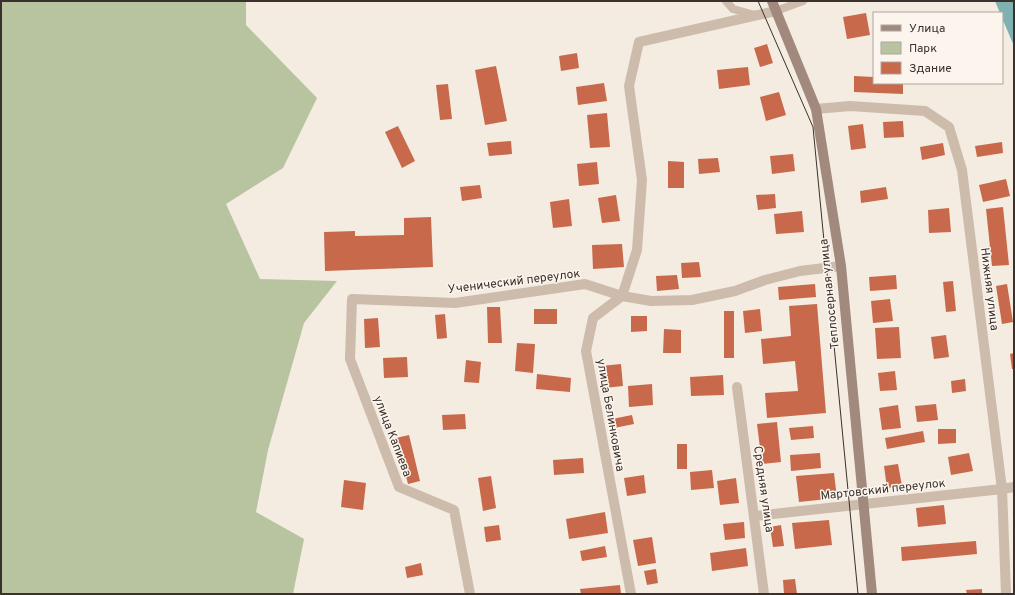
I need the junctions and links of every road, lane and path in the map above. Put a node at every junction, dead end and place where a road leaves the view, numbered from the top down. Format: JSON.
{"nodes":[{"id":1,"x":726,"y":1,"type":"edge"},
{"id":2,"x":772,"y":1,"type":"edge"},
{"id":3,"x":803,"y":1,"type":"edge"},
{"id":4,"x":776,"y":11,"type":"junction"},
{"id":5,"x":758,"y":16,"type":"junction"},
{"id":6,"x":816,"y":109,"type":"junction"},
{"id":7,"x":841,"y":266,"type":"junction"},
{"id":8,"x":622,"y":296,"type":"junction"},
{"id":9,"x":352,"y":299,"type":"joint"},
{"id":10,"x":737,"y":387,"type":"dead end"},
{"id":11,"x":1014,"y":487,"type":"edge"},
{"id":12,"x":1002,"y":489,"type":"junction"},
{"id":13,"x":863,"y":505,"type":"junction"},
{"id":14,"x":755,"y":516,"type":"junction"},
{"id":15,"x":470,"y":594,"type":"edge"},
{"id":16,"x":631,"y":594,"type":"edge"},
{"id":17,"x":764,"y":594,"type":"edge"},
{"id":18,"x":872,"y":594,"type":"edge"},
{"id":19,"x":1006,"y":594,"type":"edge"}],
"edges":[{"from":1,"to":5,"type":"lane"},
{"from":2,"to":4,"type":"main road","name":"Теплосерная улица"},
{"from":3,"to":4,"type":"lane"},
{"from":4,"to":5,"type":"street"},
{"from":4,"to":6,"type":"main road","name":"Теплосерная улица"},
{"from":5,"to":8,"type":"street"},
{"from":6,"to":7,"type":"main road","name":"Теплосерная улица"},
{"from":6,"to":12,"type":"street","name":"Нижняя улица"},
{"from":7,"to":8,"type":"street","name":"Ученический переулок"},
{"from":7,"to":13,"type":"main road","name":"Теплосерная улица"},
{"from":8,"to":9,"type":"street","name":"Ученический переулок"},
{"from":8,"to":16,"type":"street","name":"улица Белинковича"},
{"from":9,"to":15,"type":"street","name":"улица Капиева"},
{"from":10,"to":14,"type":"street","name":"Средняя улица"},
{"from":11,"to":12,"type":"street","name":"Мартовский переулок"},
{"from":12,"to":13,"type":"street","name":"Мартовский переулок"},
{"from":12,"to":19,"type":"street","name":"Нижняя улица"},
{"from":13,"to":14,"type":"street","name":"Мартовский переулок"},
{"from":13,"to":18,"type":"main road","name":"Теплосерная улица"},
{"from":14,"to":17,"type":"street","name":"Средняя улица"}]}
